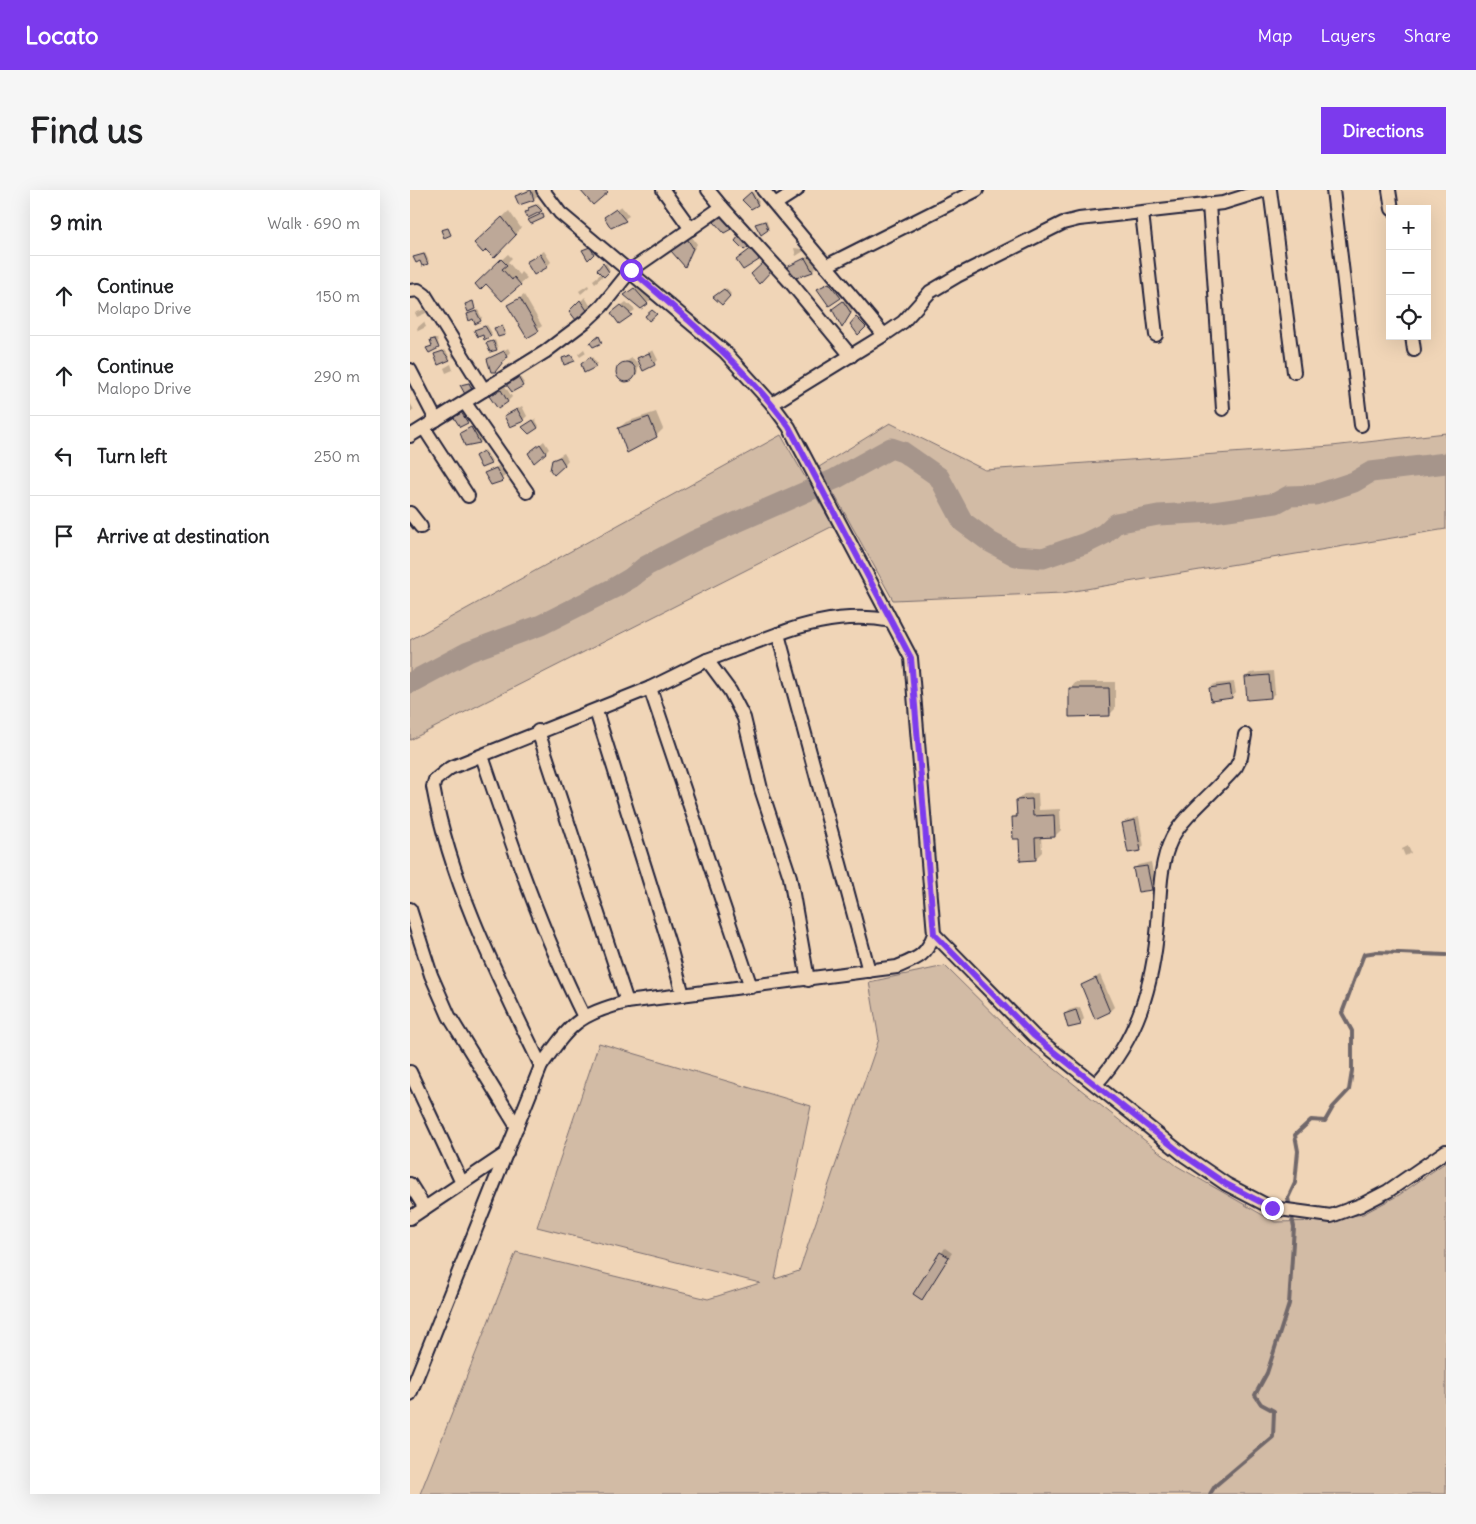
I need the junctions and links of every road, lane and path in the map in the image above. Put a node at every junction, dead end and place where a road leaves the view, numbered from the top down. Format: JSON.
{"nodes":[{"id":1,"x":543,"y":190,"type":"edge"},
{"id":2,"x":663,"y":190,"type":"edge"},
{"id":3,"x":708,"y":190,"type":"edge"},
{"id":4,"x":763,"y":190,"type":"edge"},
{"id":5,"x":797,"y":190,"type":"edge"},
{"id":6,"x":977,"y":190,"type":"edge"},
{"id":7,"x":1265,"y":190,"type":"edge"},
{"id":8,"x":1270,"y":190,"type":"edge"},
{"id":9,"x":1332,"y":190,"type":"edge"},
{"id":10,"x":1389,"y":190,"type":"edge"},
{"id":11,"x":775,"y":204,"type":"junction"},
{"id":12,"x":1209,"y":204,"type":"junction"},
{"id":13,"x":1391,"y":205,"type":"edge"},
{"id":14,"x":722,"y":207,"type":"junction"},
{"id":15,"x":1142,"y":213,"type":"junction"},
{"id":16,"x":691,"y":229,"type":"junction"},
{"id":17,"x":826,"y":266,"type":"junction"},
{"id":18,"x":631,"y":270,"type":"junction"},
{"id":19,"x":410,"y":291,"type":"edge"},
{"id":20,"x":884,"y":335,"type":"junction"},
{"id":21,"x":1156,"y":335,"type":"dead end"},
{"id":22,"x":1413,"y":340,"type":"edge"},
{"id":23,"x":1414,"y":350,"type":"dead end"},
{"id":24,"x":851,"y":356,"type":"junction"},
{"id":25,"x":410,"y":370,"type":"edge"},
{"id":26,"x":1294,"y":372,"type":"dead end"},
{"id":27,"x":484,"y":390,"type":"junction"},
{"id":28,"x":465,"y":403,"type":"junction"},
{"id":29,"x":772,"y":404,"type":"junction"},
{"id":30,"x":1223,"y":410,"type":"dead end"},
{"id":31,"x":436,"y":420,"type":"junction"},
{"id":32,"x":1361,"y":425,"type":"dead end"},
{"id":33,"x":424,"y":428,"type":"junction"},
{"id":34,"x":410,"y":436,"type":"edge"},
{"id":35,"x":527,"y":492,"type":"dead end"},
{"id":36,"x":468,"y":496,"type":"dead end"},
{"id":37,"x":410,"y":513,"type":"edge"},
{"id":38,"x":420,"y":527,"type":"dead end"},
{"id":39,"x":892,"y":621,"type":"junction"},
{"id":40,"x":778,"y":634,"type":"junction"},
{"id":41,"x":707,"y":660,"type":"junction"},
{"id":42,"x":650,"y":688,"type":"junction"},
{"id":43,"x":596,"y":711,"type":"junction"},
{"id":44,"x":538,"y":732,"type":"junction"},
{"id":45,"x":1245,"y":735,"type":"dead end"},
{"id":46,"x":482,"y":756,"type":"junction"},
{"id":47,"x":410,"y":909,"type":"edge"},
{"id":48,"x":934,"y":934,"type":"junction"},
{"id":49,"x":869,"y":971,"type":"junction"},
{"id":50,"x":808,"y":980,"type":"junction"},
{"id":51,"x":751,"y":987,"type":"junction"},
{"id":52,"x":683,"y":995,"type":"junction"},
{"id":53,"x":628,"y":1002,"type":"junction"},
{"id":54,"x":584,"y":1017,"type":"junction"},
{"id":55,"x":541,"y":1066,"type":"junction"},
{"id":56,"x":410,"y":1072,"type":"edge"},
{"id":57,"x":1096,"y":1084,"type":"junction"},
{"id":58,"x":517,"y":1127,"type":"junction"},
{"id":59,"x":1446,"y":1151,"type":"edge"},
{"id":60,"x":507,"y":1153,"type":"junction"},
{"id":61,"x":462,"y":1183,"type":"junction"},
{"id":62,"x":410,"y":1184,"type":"edge"},
{"id":63,"x":425,"y":1208,"type":"junction"},
{"id":64,"x":410,"y":1218,"type":"edge"},
{"id":65,"x":410,"y":1394,"type":"edge"}],
"edges":[{"from":1,"to":18,"type":"street"},
{"from":2,"to":16,"type":"street"},
{"from":3,"to":14,"type":"street"},
{"from":4,"to":11,"type":"street"},
{"from":5,"to":11,"type":"street"},
{"from":6,"to":17,"type":"street"},
{"from":7,"to":12,"type":"street"},
{"from":8,"to":26,"type":"street"},
{"from":9,"to":32,"type":"street"},
{"from":10,"to":13,"type":"street"},
{"from":11,"to":17,"type":"street"},
{"from":12,"to":15,"type":"street"},
{"from":12,"to":30,"type":"street"},
{"from":14,"to":16,"type":"street"},
{"from":14,"to":24,"type":"street"},
{"from":15,"to":20,"type":"street"},
{"from":15,"to":21,"type":"street"},
{"from":16,"to":18,"type":"street"},
{"from":17,"to":20,"type":"street"},
{"from":18,"to":27,"type":"street"},
{"from":18,"to":29,"type":"street"},
{"from":19,"to":27,"type":"street"},
{"from":20,"to":24,"type":"street"},
{"from":22,"to":23,"type":"street"},
{"from":24,"to":29,"type":"street"},
{"from":25,"to":31,"type":"street"},
{"from":27,"to":28,"type":"street"},
{"from":28,"to":31,"type":"street"},
{"from":28,"to":35,"type":"street"},
{"from":29,"to":39,"type":"street"},
{"from":31,"to":33,"type":"street"},
{"from":33,"to":34,"type":"street"},
{"from":33,"to":36,"type":"street"},
{"from":37,"to":38,"type":"street"},
{"from":39,"to":40,"type":"street"},
{"from":39,"to":48,"type":"street"},
{"from":40,"to":41,"type":"street"},
{"from":40,"to":49,"type":"street"},
{"from":41,"to":42,"type":"street"},
{"from":41,"to":50,"type":"street"},
{"from":42,"to":43,"type":"street"},
{"from":42,"to":51,"type":"street"},
{"from":43,"to":44,"type":"street"},
{"from":43,"to":52,"type":"street"},
{"from":44,"to":46,"type":"street"},
{"from":44,"to":53,"type":"street"},
{"from":45,"to":57,"type":"street"},
{"from":46,"to":54,"type":"street"},
{"from":46,"to":55,"type":"street"},
{"from":47,"to":58,"type":"street"},
{"from":48,"to":49,"type":"street"},
{"from":48,"to":57,"type":"street"},
{"from":49,"to":50,"type":"street"},
{"from":50,"to":51,"type":"street"},
{"from":51,"to":52,"type":"street"},
{"from":52,"to":53,"type":"street"},
{"from":53,"to":54,"type":"street"},
{"from":54,"to":55,"type":"street"},
{"from":55,"to":58,"type":"street"},
{"from":56,"to":61,"type":"street"},
{"from":57,"to":59,"type":"street"},
{"from":58,"to":60,"type":"street"},
{"from":60,"to":61,"type":"street"},
{"from":60,"to":65,"type":"street"},
{"from":61,"to":63,"type":"street"},
{"from":62,"to":63,"type":"street"},
{"from":63,"to":64,"type":"street"}]}
